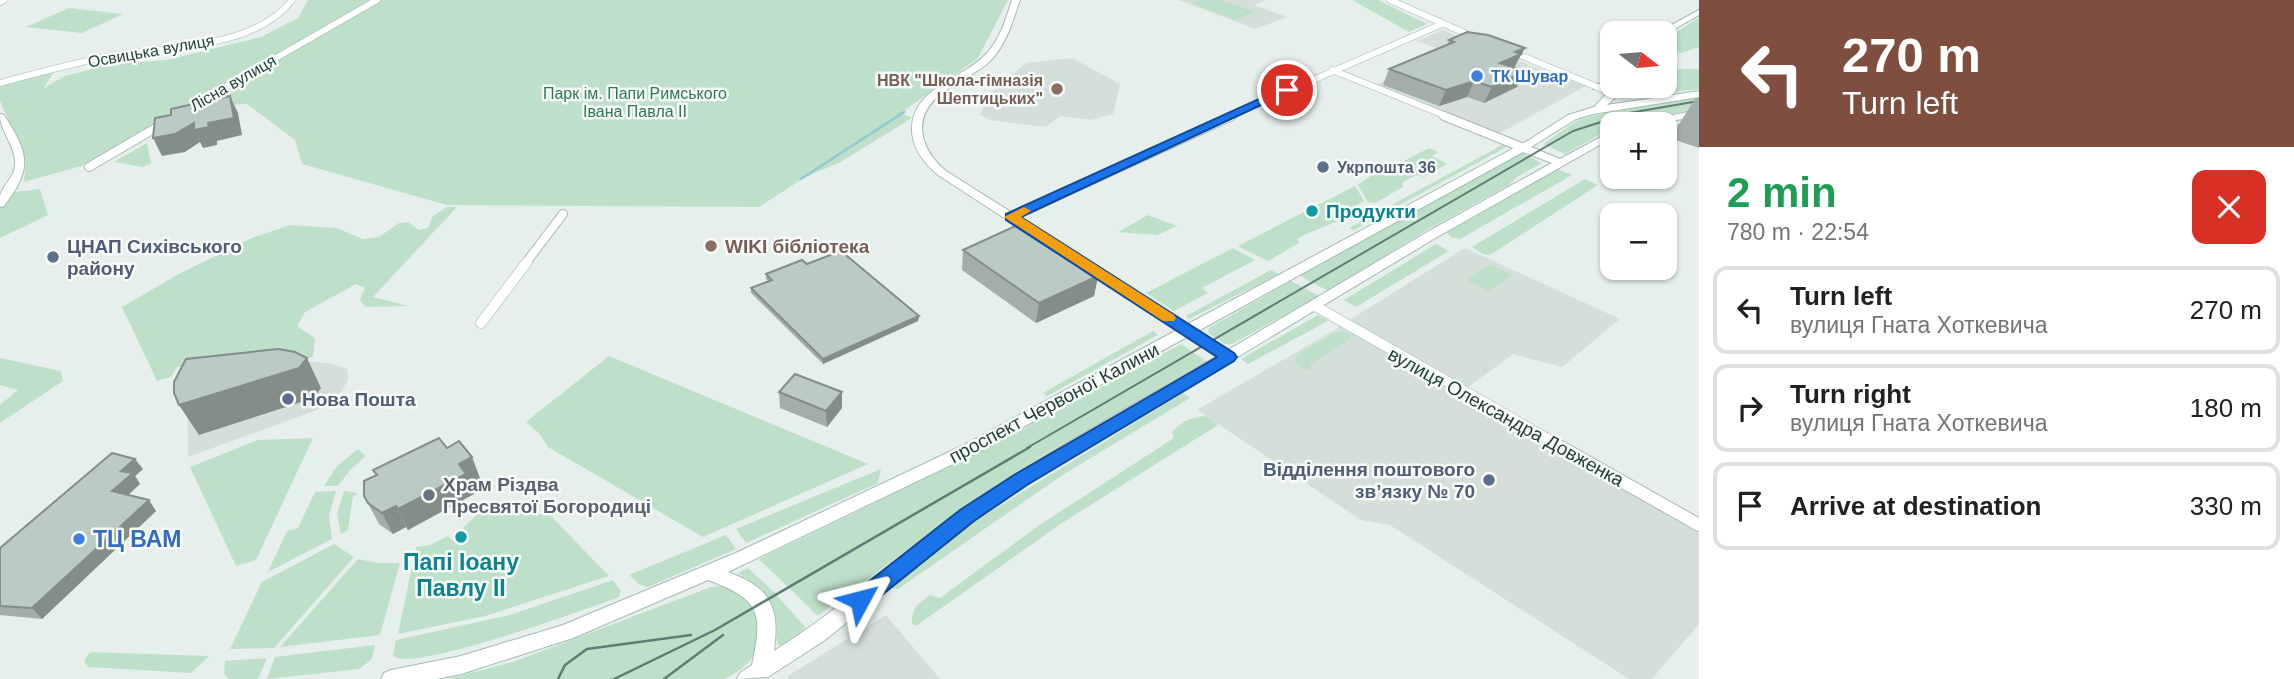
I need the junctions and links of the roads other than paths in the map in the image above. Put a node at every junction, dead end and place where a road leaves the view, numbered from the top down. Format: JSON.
{"nodes":[{"id":1,"x":292,"y":0,"type":"edge"},
{"id":2,"x":377,"y":0,"type":"edge"},
{"id":3,"x":1016,"y":0,"type":"edge"},
{"id":4,"x":1390,"y":0,"type":"edge"},
{"id":5,"x":1699,"y":12,"type":"edge"},
{"id":6,"x":1442,"y":24,"type":"junction"},
{"id":7,"x":1677,"y":24,"type":"edge"},
{"id":8,"x":1487,"y":42,"type":"edge"},
{"id":9,"x":1499,"y":47,"type":"edge"},
{"id":10,"x":1332,"y":70,"type":"junction"},
{"id":11,"x":0,"y":83,"type":"edge"},
{"id":12,"x":1596,"y":87,"type":"joint"},
{"id":13,"x":1600,"y":87,"type":"edge"},
{"id":14,"x":1699,"y":94,"type":"edge"},
{"id":15,"x":1607,"y":98,"type":"edge"},
{"id":16,"x":1631,"y":98,"type":"edge"},
{"id":17,"x":1638,"y":102,"type":"junction"},
{"id":18,"x":1598,"y":109,"type":"junction"},
{"id":19,"x":1699,"y":113,"type":"edge"},
{"id":20,"x":179,"y":114,"type":"edge"},
{"id":21,"x":0,"y":117,"type":"edge"},
{"id":22,"x":1677,"y":119,"type":"edge"},
{"id":23,"x":168,"y":121,"type":"edge"},
{"id":24,"x":1677,"y":129,"type":"edge"},
{"id":25,"x":1699,"y":137,"type":"edge"},
{"id":26,"x":1600,"y":140,"type":"edge"},
{"id":27,"x":1521,"y":147,"type":"junction"},
{"id":28,"x":1558,"y":162,"type":"junction"},
{"id":29,"x":89,"y":167,"type":"dead end"},
{"id":30,"x":0,"y":204,"type":"edge"},
{"id":31,"x":563,"y":214,"type":"dead end"},
{"id":32,"x":1011,"y":217,"type":"junction"},
{"id":33,"x":1315,"y":306,"type":"junction"},
{"id":34,"x":481,"y":323,"type":"dead end"},
{"id":35,"x":1188,"y":331,"type":"junction"},
{"id":36,"x":1229,"y":357,"type":"junction"},
{"id":37,"x":1699,"y":525,"type":"edge"},
{"id":38,"x":710,"y":573,"type":"junction"},
{"id":39,"x":754,"y":675,"type":"edge"},
{"id":40,"x":391,"y":679,"type":"edge"}],
"edges":[{"from":1,"to":11,"type":"street","name":"Освицька вулиця"},
{"from":2,"to":20,"type":"street","name":"Лісна вулиця"},
{"from":3,"to":32,"type":"main road"},
{"from":4,"to":6,"type":"street"},
{"from":5,"to":7,"type":"main road"},
{"from":6,"to":8,"type":"street"},
{"from":6,"to":10,"type":"street"},
{"from":9,"to":12,"type":"street"},
{"from":10,"to":27,"type":"street"},
{"from":10,"to":32,"type":"street"},
{"from":12,"to":13,"type":"main road"},
{"from":14,"to":17,"type":"main road","name":"проспект Червоної Калини"},
{"from":15,"to":18,"type":"main road"},
{"from":16,"to":17,"type":"main road"},
{"from":17,"to":18,"type":"main road","name":"проспект Червоної Калини"},
{"from":18,"to":27,"type":"main road","name":"проспект Червоної Калини"},
{"from":19,"to":22,"type":"main road"},
{"from":21,"to":30,"type":"main road"},
{"from":23,"to":29,"type":"street","name":"Лісна вулиця"},
{"from":24,"to":25,"type":"street"},
{"from":26,"to":28,"type":"main road"},
{"from":27,"to":28,"type":"main road"},
{"from":27,"to":35,"type":"main road","name":"проспект Червоної Калини"},
{"from":28,"to":33,"type":"main road"},
{"from":31,"to":34,"type":"street"},
{"from":32,"to":35,"type":"main road"},
{"from":33,"to":36,"type":"main road"},
{"from":33,"to":37,"type":"street","name":"вулиця Олександра Довженка"},
{"from":35,"to":36,"type":"main road"},
{"from":35,"to":38,"type":"main road","name":"проспект Червоної Калини"},
{"from":36,"to":39,"type":"main road"},
{"from":38,"to":39,"type":"main road"},
{"from":38,"to":40,"type":"main road","name":"проспект Червоної Калини"}]}
